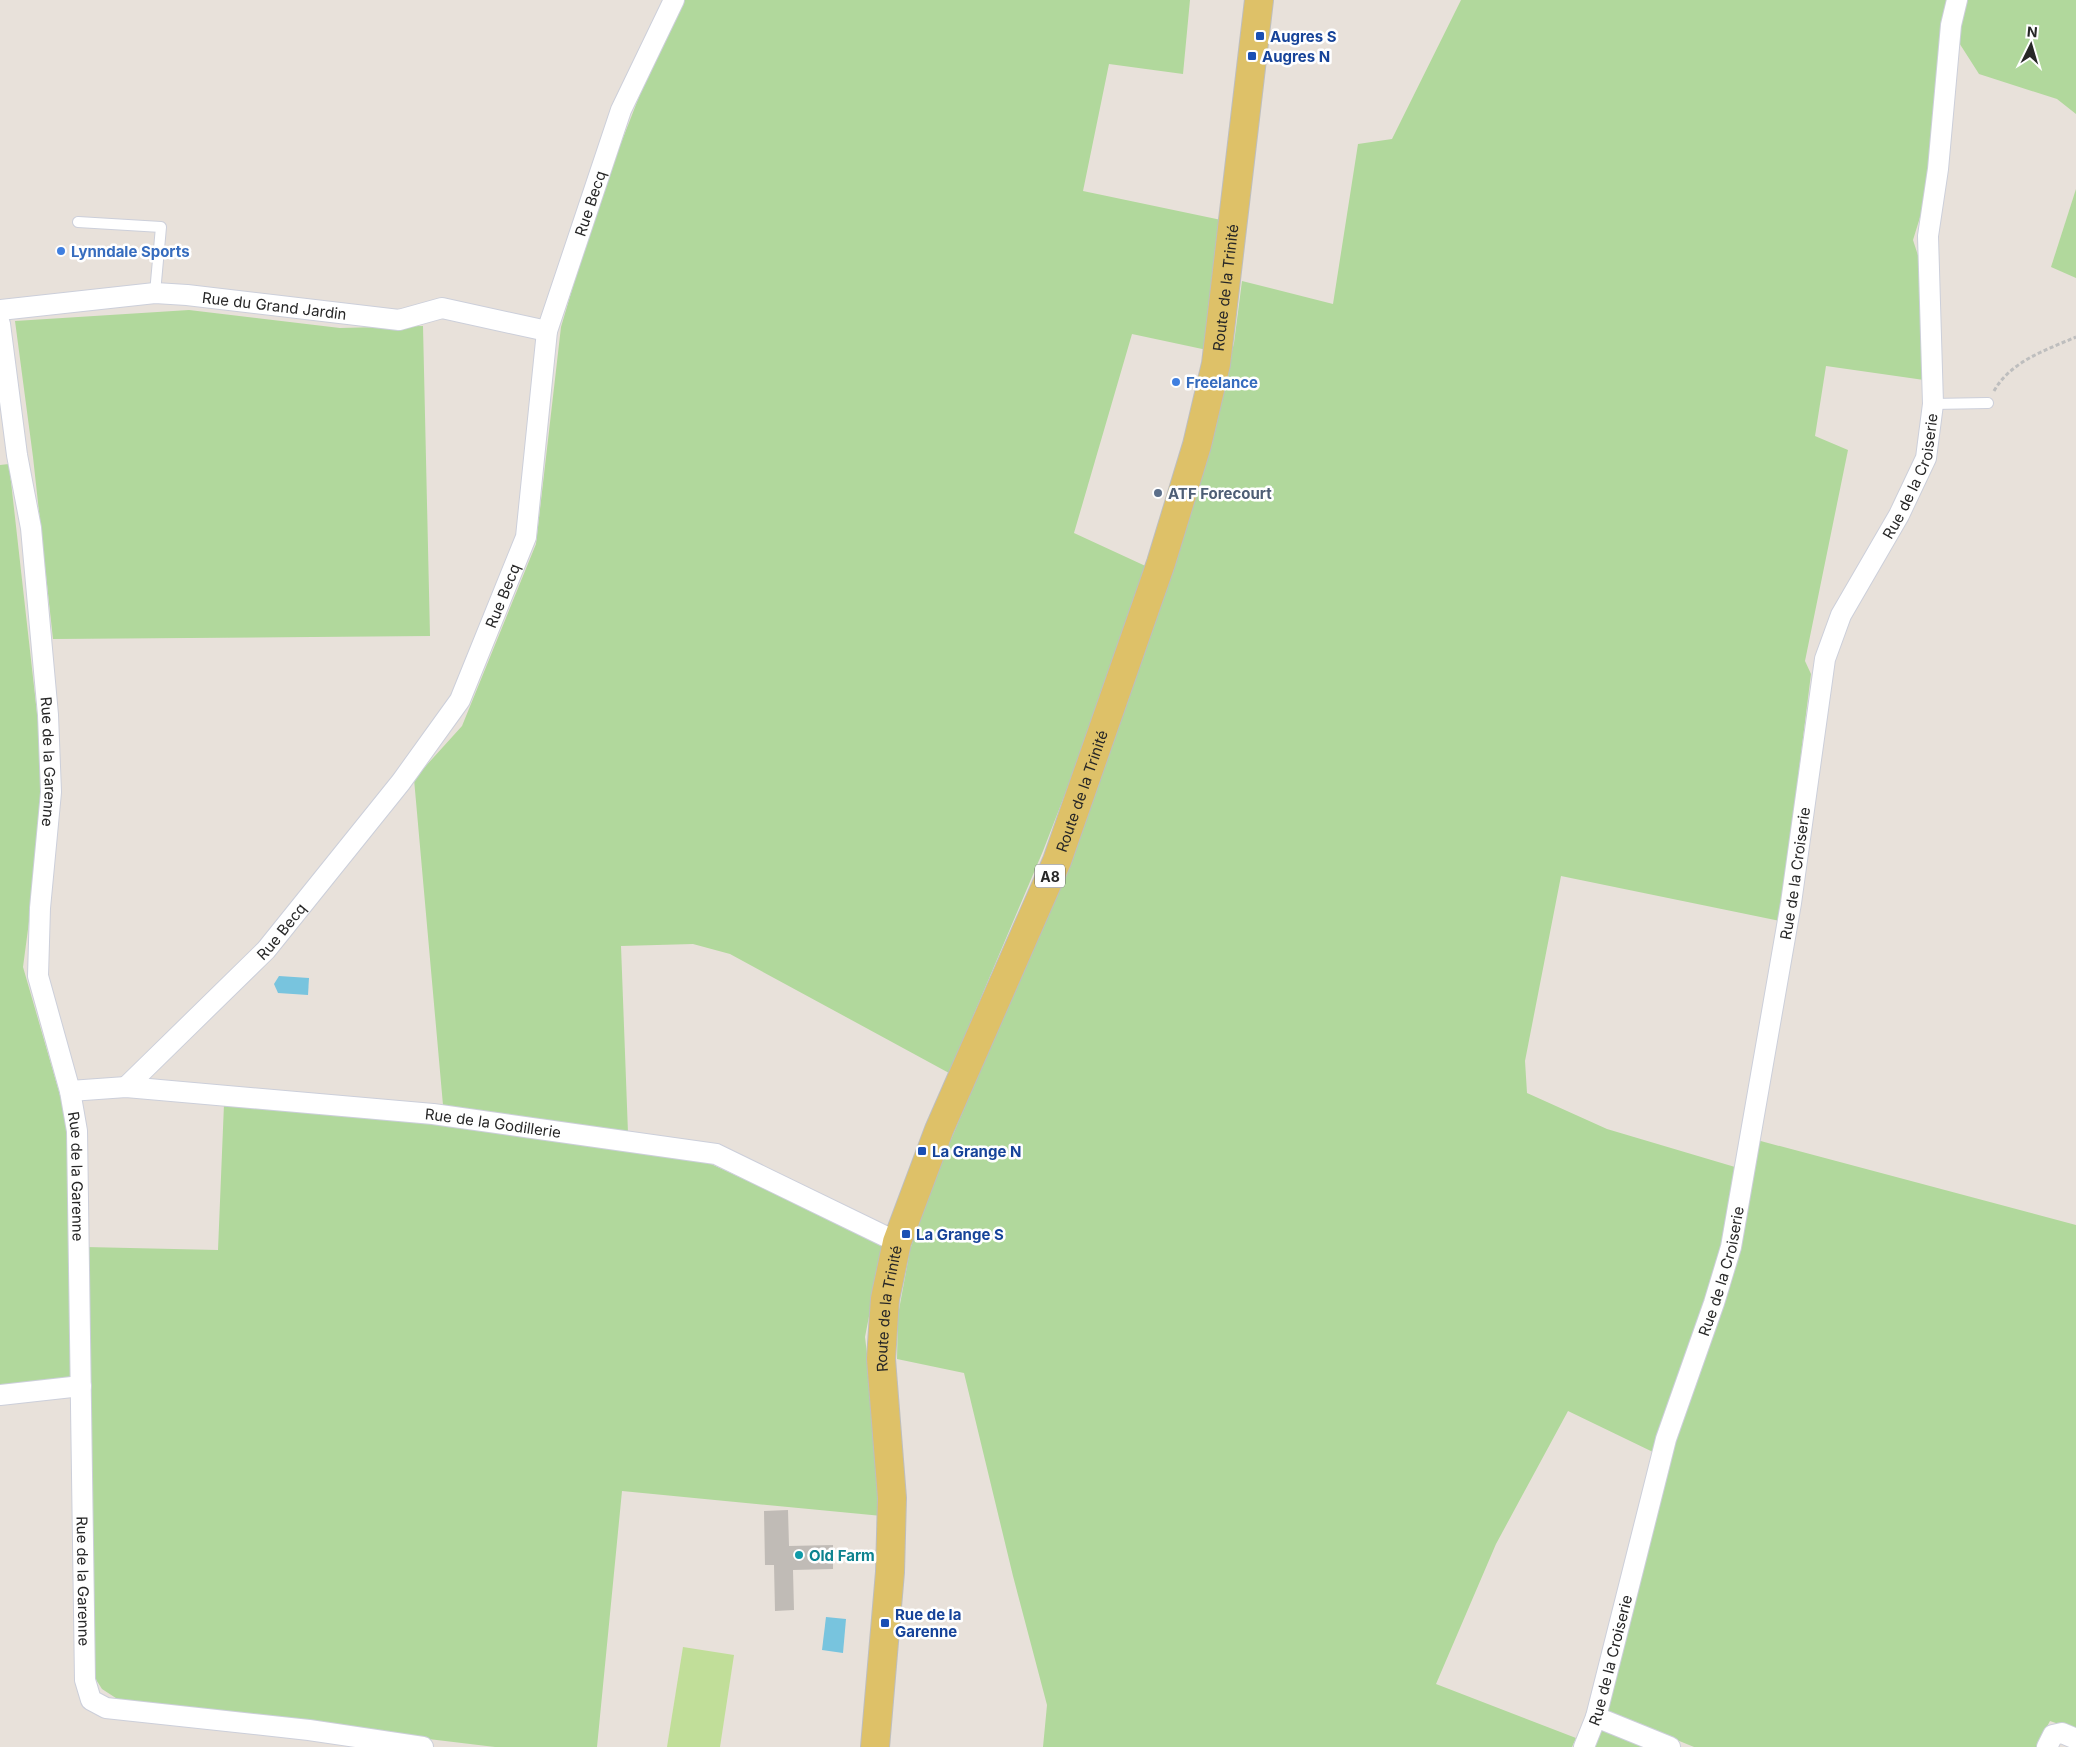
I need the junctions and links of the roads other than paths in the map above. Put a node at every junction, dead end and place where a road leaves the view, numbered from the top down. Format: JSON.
{"nodes":[{"id":1,"x":674,"y":0,"type":"edge"},
{"id":2,"x":1259,"y":0,"type":"edge"},
{"id":3,"x":1957,"y":0,"type":"edge"},
{"id":4,"x":78,"y":222,"type":"dead end"},
{"id":5,"x":155,"y":293,"type":"junction"},
{"id":6,"x":0,"y":310,"type":"edge"},
{"id":7,"x":0,"y":324,"type":"edge"},
{"id":8,"x":547,"y":331,"type":"junction"},
{"id":9,"x":1988,"y":403,"type":"road end"},
{"id":10,"x":1933,"y":404,"type":"junction"},
{"id":11,"x":126,"y":1087,"type":"junction"},
{"id":12,"x":70,"y":1090,"type":"junction"},
{"id":13,"x":897,"y":1242,"type":"junction"},
{"id":14,"x":81,"y":1386,"type":"junction"},
{"id":15,"x":0,"y":1395,"type":"edge"},
{"id":16,"x":1596,"y":1717,"type":"junction"},
{"id":17,"x":2076,"y":1739,"type":"edge"},
{"id":18,"x":423,"y":1747,"type":"edge"},
{"id":19,"x":875,"y":1747,"type":"edge"},
{"id":20,"x":1584,"y":1747,"type":"edge"},
{"id":21,"x":1670,"y":1747,"type":"edge"},
{"id":22,"x":2047,"y":1747,"type":"edge"}],
"edges":[{"from":1,"to":8,"type":"street","name":"Rue Becq"},
{"from":2,"to":13,"type":"main road","name":"Route de la Trinité","number":"A8"},
{"from":3,"to":10,"type":"street","name":"Rue de la Croiserie"},
{"from":4,"to":5,"type":"lane"},
{"from":5,"to":6,"type":"street","name":"Rue du Grand Jardin"},
{"from":5,"to":8,"type":"street","name":"Rue du Grand Jardin"},
{"from":7,"to":12,"type":"street","name":"Rue de la Garenne"},
{"from":8,"to":11,"type":"street","name":"Rue Becq"},
{"from":9,"to":10,"type":"lane"},
{"from":10,"to":16,"type":"street","name":"Rue de la Croiserie"},
{"from":11,"to":12,"type":"street","name":"Rue de la Godillerie"},
{"from":11,"to":13,"type":"street","name":"Rue de la Godillerie"},
{"from":12,"to":14,"type":"street","name":"Rue de la Garenne"},
{"from":13,"to":19,"type":"main road","name":"Route de la Trinité","number":"A8"},
{"from":14,"to":15,"type":"street"},
{"from":14,"to":18,"type":"street","name":"Rue de la Garenne"},
{"from":16,"to":20,"type":"street","name":"Rue de la Croiserie"},
{"from":16,"to":21,"type":"street"},
{"from":17,"to":22,"type":"street"}]}
